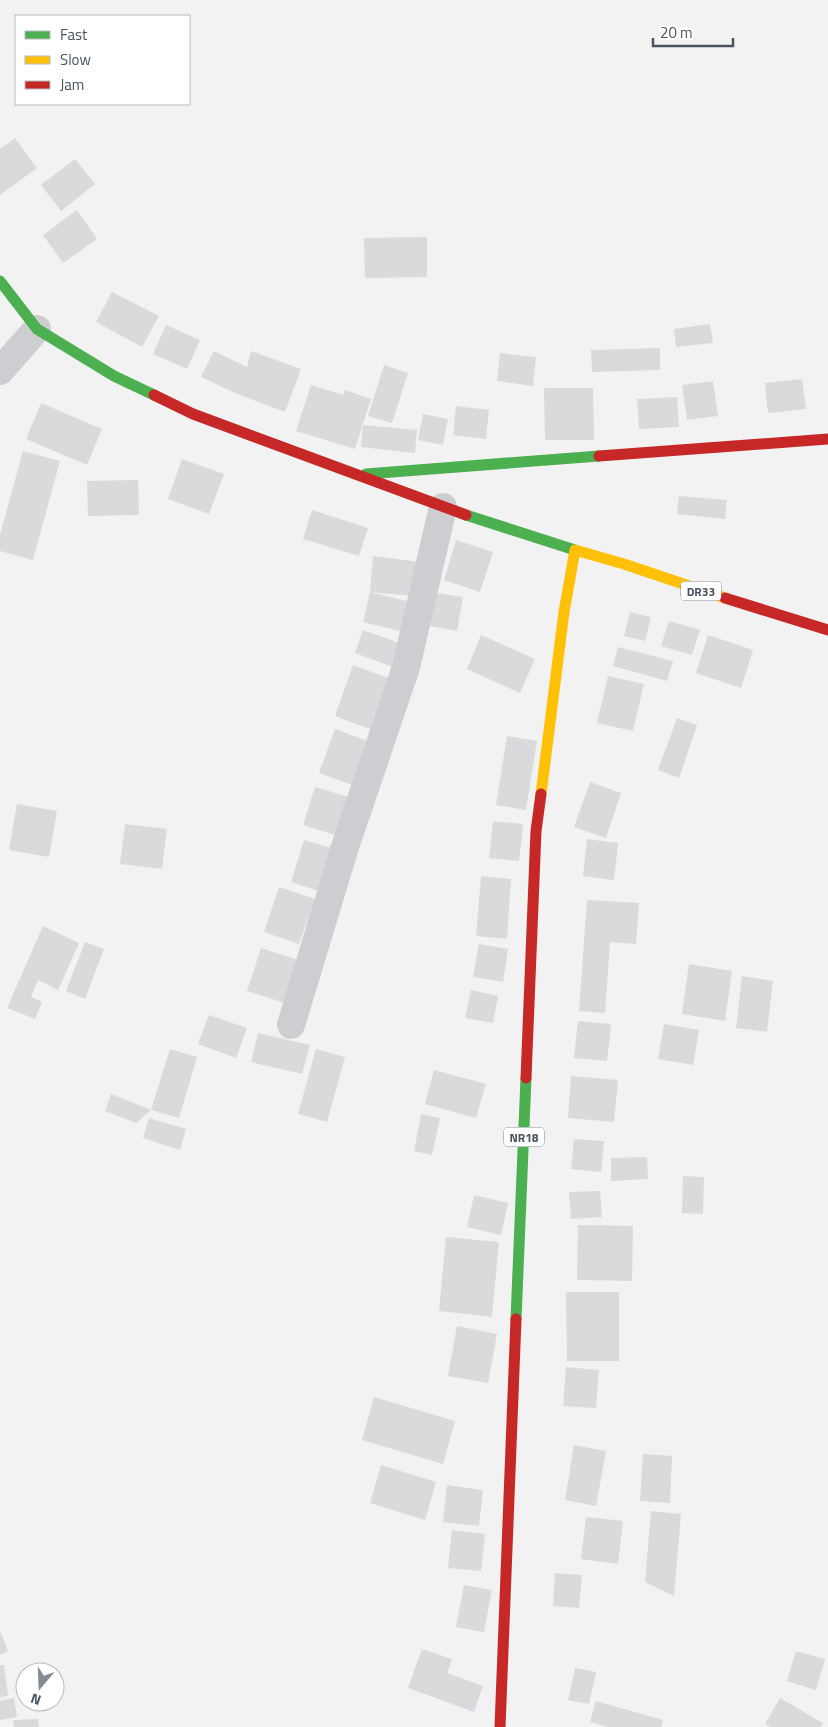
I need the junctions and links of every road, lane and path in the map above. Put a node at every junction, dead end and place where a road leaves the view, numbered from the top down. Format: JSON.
{"nodes":[{"id":1,"x":0,"y":281,"type":"edge"},
{"id":2,"x":37,"y":329,"type":"junction"},
{"id":3,"x":0,"y":371,"type":"edge"},
{"id":4,"x":828,"y":439,"type":"edge"},
{"id":5,"x":357,"y":475,"type":"junction"},
{"id":6,"x":442,"y":507,"type":"junction"},
{"id":7,"x":575,"y":550,"type":"junction"},
{"id":8,"x":828,"y":630,"type":"edge"},
{"id":9,"x":291,"y":1025,"type":"dead end"},
{"id":10,"x":500,"y":1727,"type":"edge"}],
"edges":[{"from":1,"to":2,"type":"main road","number":"DR33"},
{"from":2,"to":3,"type":"street"},
{"from":2,"to":5,"type":"main road","number":"DR33"},
{"from":4,"to":5,"type":"main road","number":"DR33"},
{"from":5,"to":6,"type":"main road","number":"DR33"},
{"from":6,"to":7,"type":"main road","number":"DR33"},
{"from":6,"to":9,"type":"street"},
{"from":7,"to":8,"type":"main road","number":"DR33"},
{"from":7,"to":10,"type":"main road","number":"NR18"}]}
